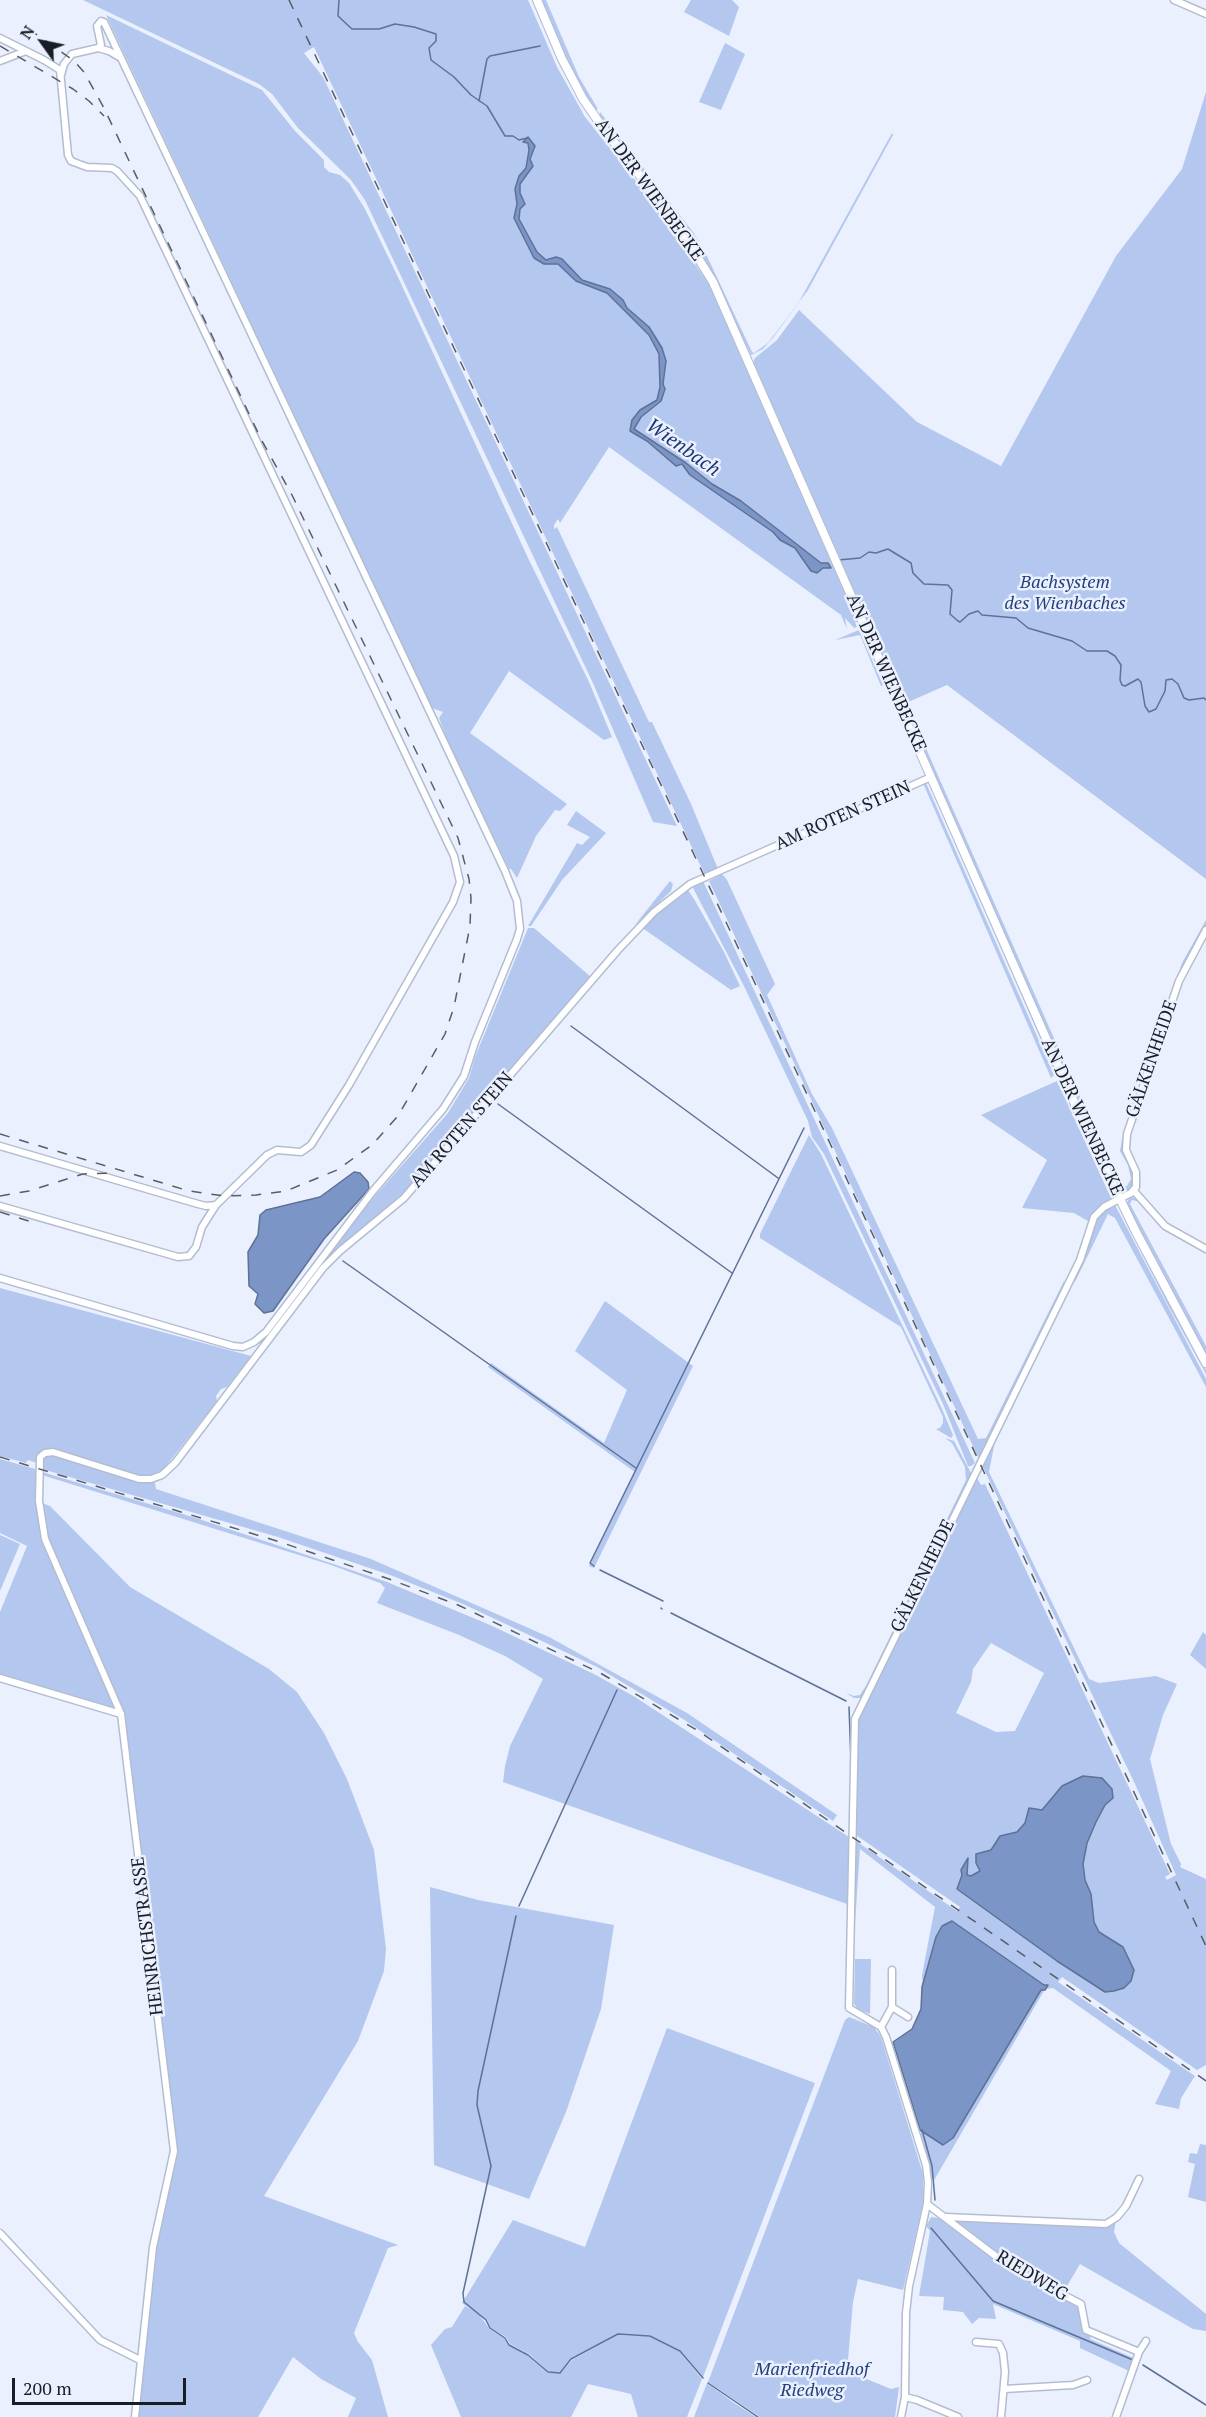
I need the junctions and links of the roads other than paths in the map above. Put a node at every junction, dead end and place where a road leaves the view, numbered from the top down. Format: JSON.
{"nodes":[{"id":1,"x":537,"y":0,"type":"edge"},
{"id":2,"x":1174,"y":0,"type":"edge"},
{"id":3,"x":1206,"y":14,"type":"edge"},
{"id":4,"x":0,"y":38,"type":"edge"},
{"id":5,"x":98,"y":48,"type":"junction"},
{"id":6,"x":26,"y":51,"type":"junction"},
{"id":7,"x":121,"y":59,"type":"junction"},
{"id":8,"x":0,"y":61,"type":"edge"},
{"id":9,"x":61,"y":75,"type":"junction"},
{"id":10,"x":932,"y":777,"type":"junction"},
{"id":11,"x":1206,"y":930,"type":"edge"},
{"id":12,"x":0,"y":1146,"type":"edge"},
{"id":13,"x":1134,"y":1191,"type":"junction"},
{"id":14,"x":1119,"y":1199,"type":"junction"},
{"id":15,"x":198,"y":1204,"type":"junction"},
{"id":16,"x":216,"y":1205,"type":"junction"},
{"id":17,"x":0,"y":1206,"type":"edge"},
{"id":18,"x":206,"y":1222,"type":"junction"},
{"id":19,"x":1206,"y":1249,"type":"edge"},
{"id":20,"x":0,"y":1278,"type":"edge"},
{"id":21,"x":1206,"y":1363,"type":"edge"},
{"id":22,"x":38,"y":1469,"type":"joint"},
{"id":23,"x":0,"y":1678,"type":"edge"},
{"id":24,"x":121,"y":1714,"type":"junction"},
{"id":25,"x":892,"y":1970,"type":"dead end"},
{"id":26,"x":892,"y":2007,"type":"junction"},
{"id":27,"x":908,"y":2017,"type":"dead end"},
{"id":28,"x":881,"y":2027,"type":"junction"},
{"id":29,"x":1139,"y":2179,"type":"dead end"},
{"id":30,"x":927,"y":2204,"type":"junction"},
{"id":31,"x":937,"y":2213,"type":"junction"},
{"id":32,"x":925,"y":2214,"type":"junction"},
{"id":33,"x":946,"y":2217,"type":"junction"},
{"id":34,"x":0,"y":2233,"type":"edge"},
{"id":35,"x":1146,"y":2341,"type":"dead end"},
{"id":36,"x":976,"y":2343,"type":"dead end"},
{"id":37,"x":1139,"y":2352,"type":"junction"},
{"id":38,"x":140,"y":2360,"type":"junction"},
{"id":39,"x":1088,"y":2380,"type":"dead end"},
{"id":40,"x":1004,"y":2389,"type":"junction"},
{"id":41,"x":904,"y":2397,"type":"junction"},
{"id":42,"x":135,"y":2417,"type":"edge"},
{"id":43,"x":901,"y":2417,"type":"edge"},
{"id":44,"x":958,"y":2417,"type":"edge"},
{"id":45,"x":1001,"y":2417,"type":"edge"},
{"id":46,"x":1116,"y":2417,"type":"edge"}],
"edges":[{"from":1,"to":10,"type":"street","name":"AN DER WIENBECKE"},
{"from":2,"to":3,"type":"street"},
{"from":4,"to":6,"type":"street"},
{"from":5,"to":7,"type":"street"},
{"from":5,"to":7,"type":"street"},
{"from":5,"to":9,"type":"street"},
{"from":6,"to":8,"type":"street"},
{"from":6,"to":9,"type":"street"},
{"from":7,"to":20,"type":"street"},
{"from":9,"to":16,"type":"street"},
{"from":10,"to":14,"type":"street","name":"AN DER WIENBECKE"},
{"from":10,"to":22,"type":"street","name":"AM ROTEN STEIN"},
{"from":11,"to":13,"type":"street","name":"GÄLKENHEIDE"},
{"from":12,"to":15,"type":"street"},
{"from":13,"to":14,"type":"street","name":"GÄLKENHEIDE"},
{"from":13,"to":19,"type":"street"},
{"from":14,"to":21,"type":"street","name":"AN DER WIENBECKE"},
{"from":14,"to":28,"type":"street","name":"GÄLKENHEIDE"},
{"from":15,"to":16,"type":"street"},
{"from":15,"to":18,"type":"street"},
{"from":16,"to":18,"type":"street"},
{"from":17,"to":18,"type":"street"},
{"from":22,"to":24,"type":"street","name":"HEINRICHSTRASSE"},
{"from":23,"to":24,"type":"street"},
{"from":24,"to":38,"type":"street","name":"HEINRICHSTRASSE"},
{"from":25,"to":26,"type":"street"},
{"from":26,"to":27,"type":"street"},
{"from":26,"to":28,"type":"street"},
{"from":28,"to":30,"type":"street"},
{"from":29,"to":33,"type":"street","name":"RIEDWEG"},
{"from":30,"to":31,"type":"street","name":"RIEDWEG"},
{"from":30,"to":32,"type":"street"},
{"from":31,"to":32,"type":"street","name":"RIEDWEG"},
{"from":31,"to":33,"type":"street","name":"RIEDWEG"},
{"from":32,"to":41,"type":"street"},
{"from":33,"to":37,"type":"street","name":"RIEDWEG"},
{"from":34,"to":38,"type":"street"},
{"from":35,"to":37,"type":"street"},
{"from":36,"to":40,"type":"street"},
{"from":37,"to":46,"type":"street"},
{"from":38,"to":42,"type":"street","name":"HEINRICHSTRASSE"},
{"from":39,"to":40,"type":"street"},
{"from":40,"to":45,"type":"street"},
{"from":41,"to":43,"type":"street"},
{"from":41,"to":44,"type":"street"}]}
